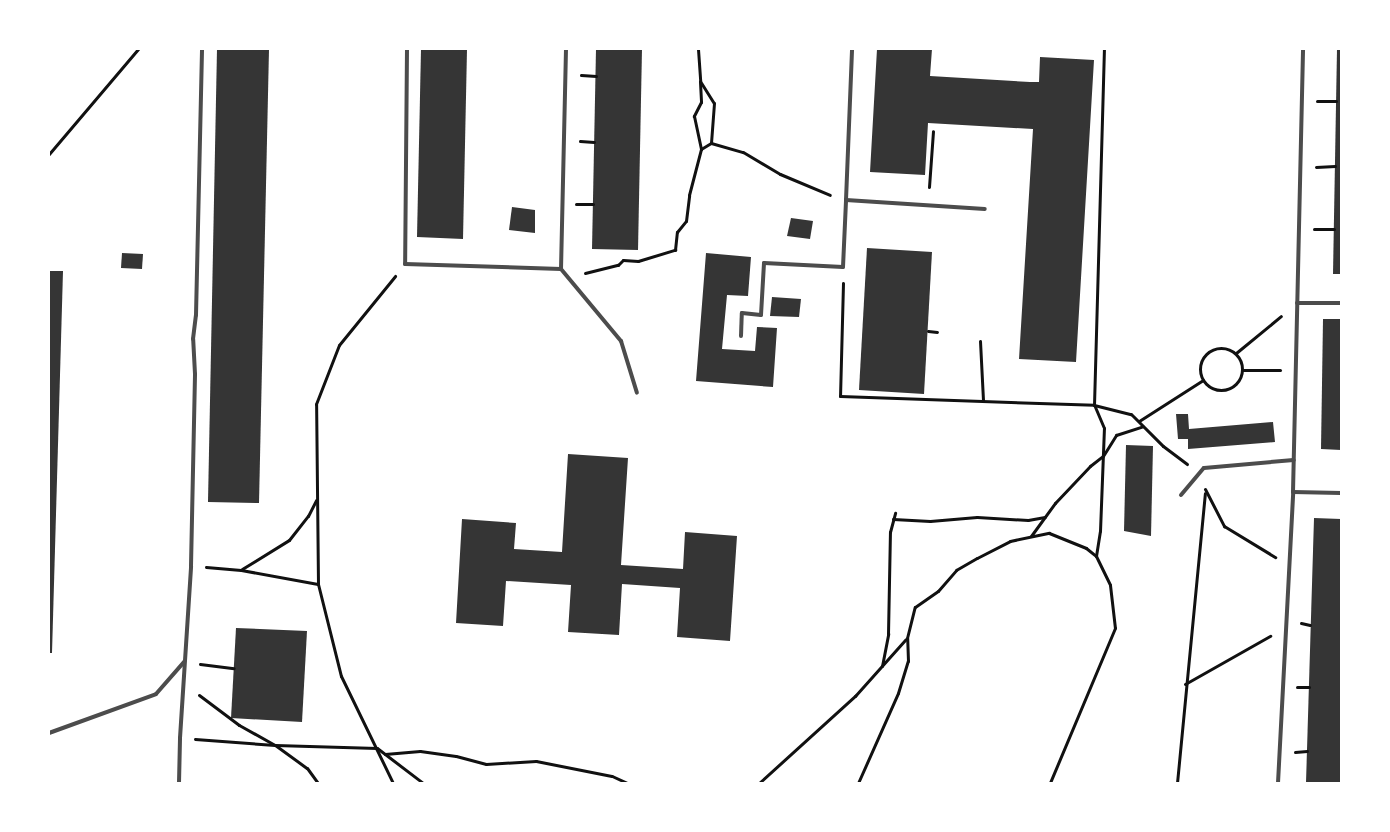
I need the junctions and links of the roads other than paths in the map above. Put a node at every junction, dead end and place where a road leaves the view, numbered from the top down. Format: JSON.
{"nodes":[{"id":1,"x":202,"y":49,"type":"edge"},
{"id":2,"x":407,"y":49,"type":"edge"},
{"id":3,"x":566,"y":49,"type":"edge"},
{"id":4,"x":852,"y":49,"type":"edge"},
{"id":5,"x":1303,"y":49,"type":"edge"},
{"id":6,"x":846,"y":200,"type":"junction"},
{"id":7,"x":985,"y":208,"type":"dead end"},
{"id":8,"x":561,"y":269,"type":"junction"},
{"id":9,"x":1297,"y":303,"type":"junction"},
{"id":10,"x":1341,"y":303,"type":"edge"},
{"id":11,"x":741,"y":336,"type":"dead end"},
{"id":12,"x":637,"y":392,"type":"dead end"},
{"id":13,"x":1294,"y":460,"type":"junction"},
{"id":14,"x":1293,"y":492,"type":"junction"},
{"id":15,"x":1341,"y":493,"type":"edge"},
{"id":16,"x":1181,"y":495,"type":"dead end"},
{"id":17,"x":184,"y":662,"type":"junction"},
{"id":18,"x":49,"y":732,"type":"edge"},
{"id":19,"x":179,"y":783,"type":"edge"},
{"id":20,"x":1278,"y":783,"type":"edge"}],
"edges":[{"from":1,"to":17,"type":"lane"},
{"from":2,"to":8,"type":"lane"},
{"from":3,"to":8,"type":"lane"},
{"from":4,"to":6,"type":"lane"},
{"from":5,"to":9,"type":"lane"},
{"from":6,"to":7,"type":"lane"},
{"from":6,"to":11,"type":"lane"},
{"from":8,"to":12,"type":"lane"},
{"from":9,"to":10,"type":"lane"},
{"from":9,"to":13,"type":"lane"},
{"from":13,"to":14,"type":"lane"},
{"from":13,"to":16,"type":"lane"},
{"from":14,"to":15,"type":"lane"},
{"from":14,"to":20,"type":"lane"},
{"from":17,"to":18,"type":"lane"},
{"from":17,"to":19,"type":"lane"}]}
